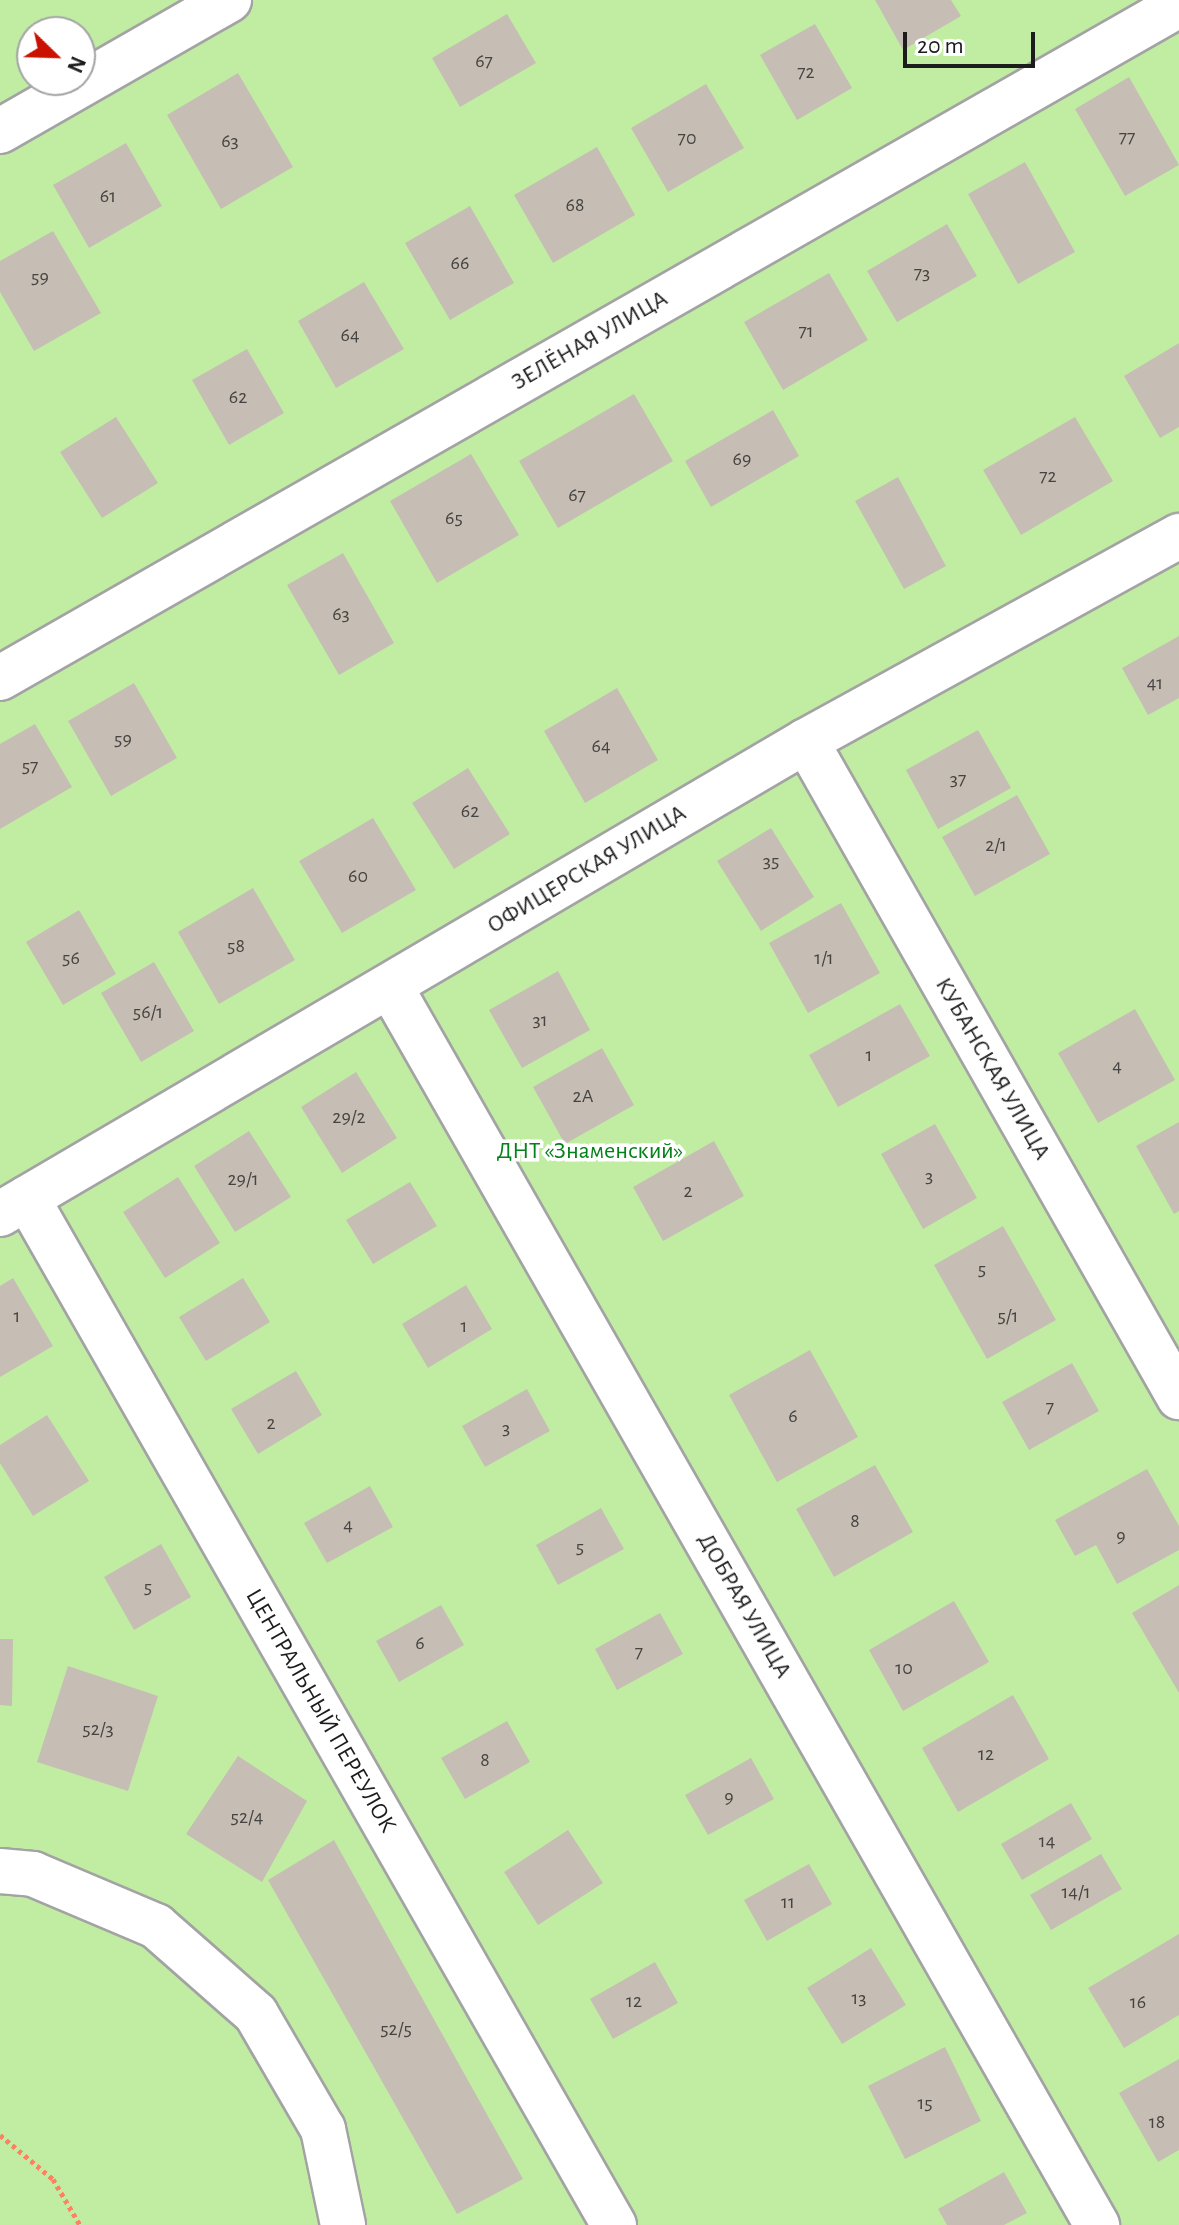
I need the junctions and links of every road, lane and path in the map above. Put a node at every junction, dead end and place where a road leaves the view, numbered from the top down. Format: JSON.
{"nodes":[{"id":1,"x":229,"y":0,"type":"edge"},
{"id":2,"x":1179,"y":5,"type":"edge"},
{"id":3,"x":0,"y":131,"type":"edge"},
{"id":4,"x":1179,"y":536,"type":"edge"},
{"id":5,"x":0,"y":678,"type":"edge"},
{"id":6,"x":806,"y":741,"type":"junction"},
{"id":7,"x":390,"y":986,"type":"junction"},
{"id":8,"x":14,"y":1206,"type":"edge"},
{"id":9,"x":1179,"y":1397,"type":"edge"},
{"id":10,"x":0,"y":1871,"type":"edge"},
{"id":11,"x":0,"y":2135,"type":"edge"},
{"id":12,"x":80,"y":2225,"type":"edge"},
{"id":13,"x":343,"y":2225,"type":"edge"},
{"id":14,"x":614,"y":2225,"type":"edge"},
{"id":15,"x":1097,"y":2225,"type":"edge"}],
"edges":[{"from":1,"to":3,"type":"street"},
{"from":2,"to":5,"type":"street","name":"ЗЕЛЁНАЯ УЛИЦА"},
{"from":4,"to":6,"type":"street","name":"ОФИЦЕРСКАЯ УЛИЦА"},
{"from":6,"to":7,"type":"street","name":"ОФИЦЕРСКАЯ УЛИЦА"},
{"from":6,"to":9,"type":"street","name":"КУБАНСКАЯ УЛИЦА"},
{"from":7,"to":8,"type":"street","name":"ОФИЦЕРСКАЯ УЛИЦА"},
{"from":7,"to":15,"type":"street","name":"ДОБРАЯ УЛИЦА"},
{"from":8,"to":14,"type":"street","name":"ЦЕНТРАЛЬНЫЙ ПЕРЕУЛОК"},
{"from":10,"to":13,"type":"street"},
{"from":11,"to":12,"type":"path"}]}
